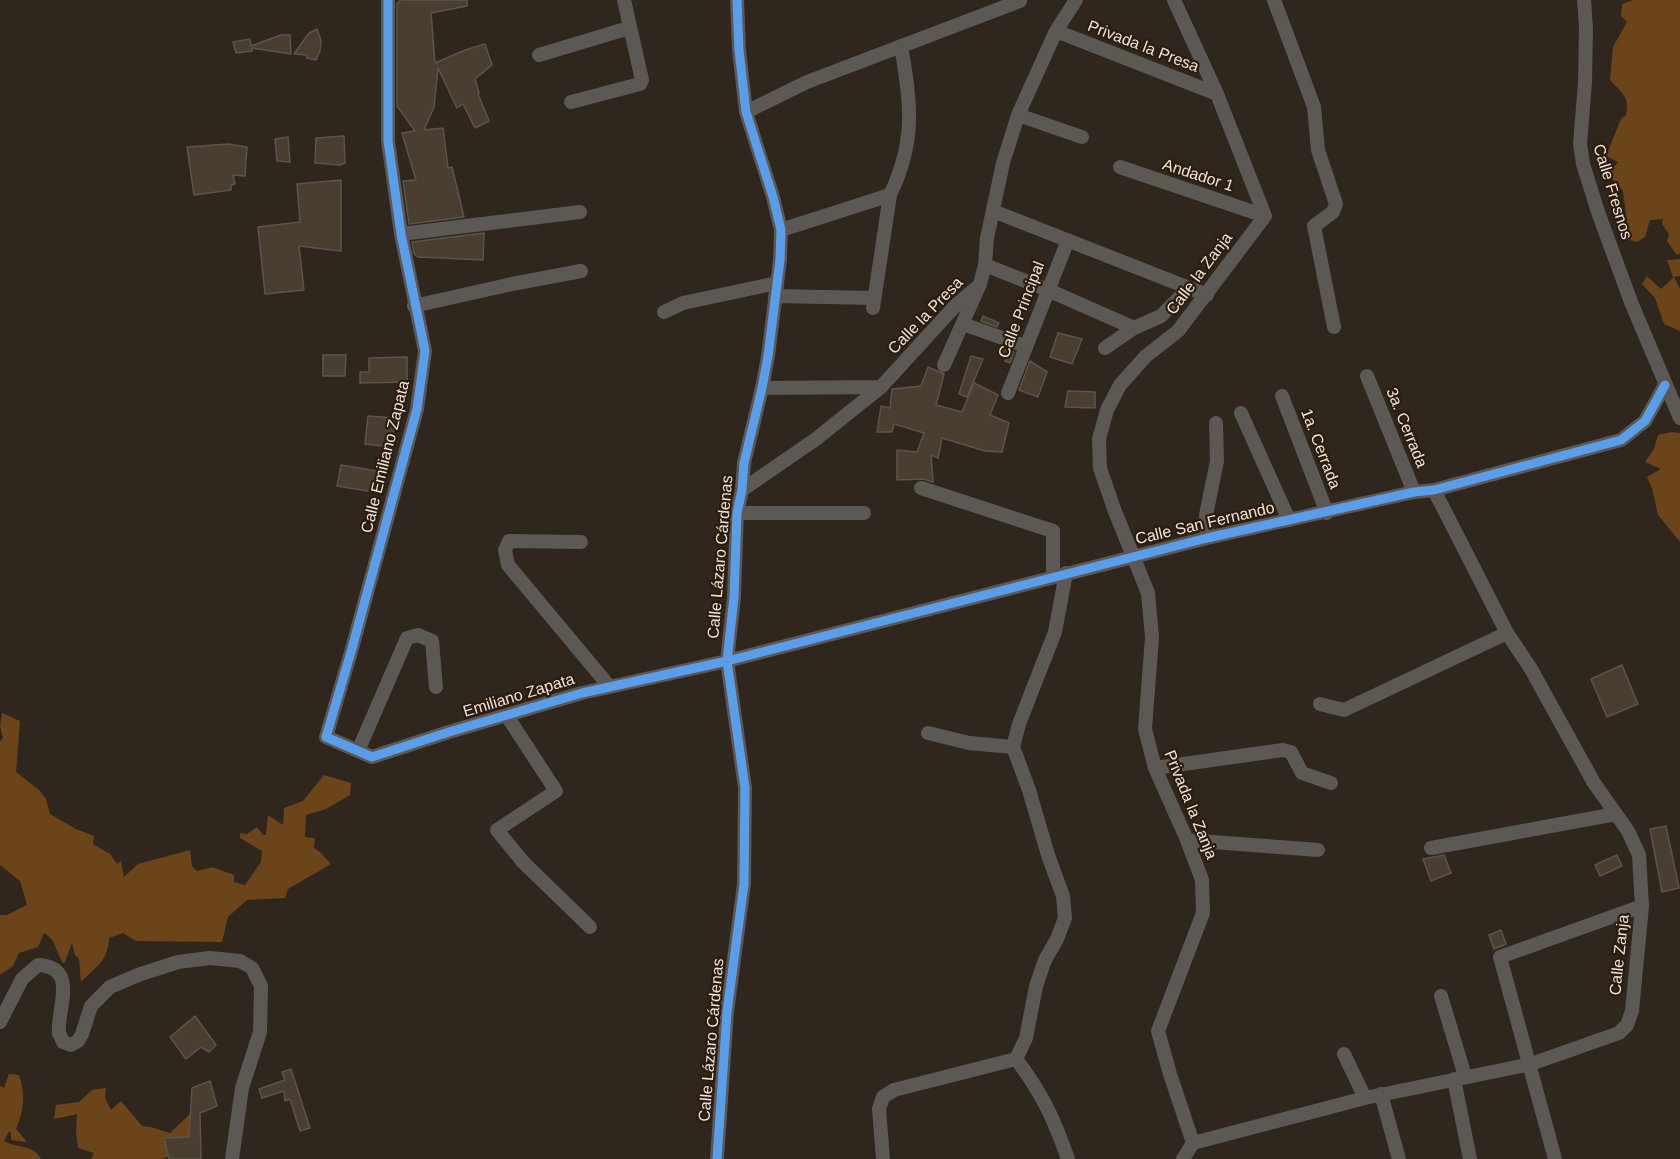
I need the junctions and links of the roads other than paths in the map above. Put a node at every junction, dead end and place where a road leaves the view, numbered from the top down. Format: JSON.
{"nodes":[{"id":1,"x":388,"y":0,"type":"edge"},
{"id":2,"x":624,"y":0,"type":"edge"},
{"id":3,"x":737,"y":0,"type":"edge"},
{"id":4,"x":1076,"y":0,"type":"edge"},
{"id":5,"x":1174,"y":0,"type":"edge"},
{"id":6,"x":1274,"y":0,"type":"edge"},
{"id":7,"x":1584,"y":0,"type":"edge"},
{"id":8,"x":1020,"y":1,"type":"edge"},
{"id":9,"x":629,"y":28,"type":"junction"},
{"id":10,"x":1056,"y":31,"type":"junction"},
{"id":11,"x":902,"y":46,"type":"junction"},
{"id":12,"x":538,"y":55,"type":"dead end"},
{"id":13,"x":1217,"y":94,"type":"junction"},
{"id":14,"x":571,"y":102,"type":"dead end"},
{"id":15,"x":746,"y":112,"type":"junction"},
{"id":16,"x":1018,"y":115,"type":"junction"},
{"id":17,"x":1082,"y":137,"type":"dead end"},
{"id":18,"x":1120,"y":167,"type":"dead end"},
{"id":19,"x":890,"y":195,"type":"junction"},
{"id":20,"x":993,"y":211,"type":"junction"},
{"id":21,"x":580,"y":212,"type":"dead end"},
{"id":22,"x":1265,"y":216,"type":"junction"},
{"id":23,"x":782,"y":230,"type":"junction"},
{"id":24,"x":401,"y":234,"type":"junction"},
{"id":25,"x":1068,"y":240,"type":"junction"},
{"id":26,"x":985,"y":265,"type":"junction"},
{"id":27,"x":581,"y":271,"type":"dead end"},
{"id":28,"x":980,"y":285,"type":"junction"},
{"id":29,"x":1189,"y":288,"type":"junction"},
{"id":30,"x":776,"y":290,"type":"junction"},
{"id":31,"x":1047,"y":290,"type":"junction"},
{"id":32,"x":1207,"y":295,"type":"junction"},
{"id":33,"x":414,"y":306,"type":"junction"},
{"id":34,"x":664,"y":312,"type":"dead end"},
{"id":35,"x":963,"y":324,"type":"junction"},
{"id":36,"x":1334,"y":327,"type":"dead end"},
{"id":37,"x":1134,"y":328,"type":"junction"},
{"id":38,"x":1025,"y":346,"type":"junction"},
{"id":39,"x":1105,"y":348,"type":"dead end"},
{"id":40,"x":944,"y":365,"type":"dead end"},
{"id":41,"x":1366,"y":376,"type":"dead end"},
{"id":42,"x":1665,"y":385,"type":"junction"},
{"id":43,"x":881,"y":387,"type":"junction"},
{"id":44,"x":762,"y":388,"type":"junction"},
{"id":45,"x":1008,"y":393,"type":"dead end"},
{"id":46,"x":1282,"y":396,"type":"dead end"},
{"id":47,"x":1241,"y":413,"type":"dead end"},
{"id":48,"x":1680,"y":418,"type":"edge"},
{"id":49,"x":1216,"y":423,"type":"dead end"},
{"id":50,"x":921,"y":488,"type":"dead end"},
{"id":51,"x":742,"y":490,"type":"junction"},
{"id":52,"x":1434,"y":490,"type":"junction"},
{"id":53,"x":1414,"y":492,"type":"junction"},
{"id":54,"x":737,"y":513,"type":"junction"},
{"id":55,"x":864,"y":513,"type":"dead end"},
{"id":56,"x":1327,"y":513,"type":"junction"},
{"id":57,"x":1289,"y":520,"type":"junction"},
{"id":58,"x":1207,"y":538,"type":"junction"},
{"id":59,"x":581,"y":542,"type":"dead end"},
{"id":60,"x":1133,"y":557,"type":"junction"},
{"id":61,"x":1060,"y":575,"type":"junction"},
{"id":62,"x":1507,"y":633,"type":"junction"},
{"id":63,"x":727,"y":661,"type":"junction"},
{"id":64,"x":609,"y":686,"type":"junction"},
{"id":65,"x":436,"y":687,"type":"dead end"},
{"id":66,"x":1320,"y":704,"type":"dead end"},
{"id":67,"x":507,"y":716,"type":"junction"},
{"id":68,"x":928,"y":733,"type":"dead end"},
{"id":69,"x":326,"y":737,"type":"joint"},
{"id":70,"x":1013,"y":747,"type":"junction"},
{"id":71,"x":358,"y":751,"type":"junction"},
{"id":72,"x":1155,"y":768,"type":"junction"},
{"id":73,"x":1331,"y":783,"type":"dead end"},
{"id":74,"x":1617,"y":814,"type":"junction"},
{"id":75,"x":1187,"y":840,"type":"junction"},
{"id":76,"x":1431,"y":848,"type":"dead end"},
{"id":77,"x":1318,"y":850,"type":"dead end"},
{"id":78,"x":1642,"y":906,"type":"junction"},
{"id":79,"x":590,"y":927,"type":"dead end"},
{"id":80,"x":1441,"y":996,"type":"dead end"},
{"id":81,"x":0,"y":1022,"type":"edge"},
{"id":82,"x":1344,"y":1054,"type":"dead end"},
{"id":83,"x":1016,"y":1059,"type":"junction"},
{"id":84,"x":1531,"y":1064,"type":"junction"},
{"id":85,"x":1460,"y":1077,"type":"junction"},
{"id":86,"x":1381,"y":1094,"type":"junction"},
{"id":87,"x":1365,"y":1098,"type":"junction"},
{"id":88,"x":1193,"y":1143,"type":"junction"},
{"id":89,"x":232,"y":1159,"type":"edge"},
{"id":90,"x":717,"y":1159,"type":"edge"},
{"id":91,"x":883,"y":1159,"type":"edge"},
{"id":92,"x":1068,"y":1159,"type":"edge"},
{"id":93,"x":1182,"y":1159,"type":"edge"},
{"id":94,"x":1399,"y":1159,"type":"edge"},
{"id":95,"x":1470,"y":1159,"type":"edge"},
{"id":96,"x":1555,"y":1159,"type":"edge"}],
"edges":[{"from":1,"to":24,"type":"street","name":"Calle Emiliano Zapata"},
{"from":2,"to":9,"type":"street"},
{"from":3,"to":15,"type":"street","name":"Calle Lázaro Cárdenas"},
{"from":4,"to":10,"type":"street","name":"Calle la Presa"},
{"from":5,"to":13,"type":"street"},
{"from":6,"to":36,"type":"street"},
{"from":7,"to":42,"type":"street","name":"Calle Fresnos"},
{"from":8,"to":11,"type":"street"},
{"from":9,"to":12,"type":"street"},
{"from":9,"to":14,"type":"street"},
{"from":10,"to":13,"type":"street","name":"Privada la Presa"},
{"from":10,"to":16,"type":"street","name":"Calle la Presa"},
{"from":11,"to":15,"type":"street"},
{"from":11,"to":19,"type":"street"},
{"from":13,"to":22,"type":"street"},
{"from":15,"to":23,"type":"street","name":"Calle Lázaro Cárdenas"},
{"from":16,"to":17,"type":"street"},
{"from":16,"to":20,"type":"street","name":"Calle la Presa"},
{"from":18,"to":22,"type":"street","name":"Andador 1"},
{"from":19,"to":23,"type":"street"},
{"from":19,"to":30,"type":"street"},
{"from":20,"to":25,"type":"street"},
{"from":20,"to":26,"type":"street","name":"Calle la Presa"},
{"from":21,"to":24,"type":"street"},
{"from":22,"to":32,"type":"street","name":"Calle la Zanja"},
{"from":23,"to":30,"type":"street","name":"Calle Lázaro Cárdenas"},
{"from":24,"to":33,"type":"street","name":"Calle Emiliano Zapata"},
{"from":25,"to":29,"type":"street"},
{"from":25,"to":31,"type":"street","name":"Calle Principal"},
{"from":26,"to":28,"type":"street","name":"Calle la Presa"},
{"from":26,"to":31,"type":"street"},
{"from":27,"to":33,"type":"street"},
{"from":28,"to":35,"type":"street"},
{"from":28,"to":43,"type":"street","name":"Calle la Presa"},
{"from":29,"to":32,"type":"street"},
{"from":29,"to":37,"type":"street"},
{"from":30,"to":34,"type":"street"},
{"from":30,"to":44,"type":"street","name":"Calle Lázaro Cárdenas"},
{"from":31,"to":37,"type":"street"},
{"from":31,"to":38,"type":"street","name":"Calle Principal"},
{"from":32,"to":60,"type":"street","name":"Calle la Zanja"},
{"from":33,"to":69,"type":"street","name":"Calle Emiliano Zapata"},
{"from":35,"to":38,"type":"street"},
{"from":35,"to":40,"type":"street"},
{"from":37,"to":39,"type":"street"},
{"from":38,"to":45,"type":"street","name":"Calle Principal"},
{"from":41,"to":53,"type":"street","name":"3a. Cerrada"},
{"from":42,"to":48,"type":"street","name":"Calle Fresnos"},
{"from":42,"to":52,"type":"street","name":"Calle San Fernando"},
{"from":43,"to":44,"type":"street"},
{"from":43,"to":51,"type":"street","name":"Calle la Presa"},
{"from":44,"to":51,"type":"street","name":"Calle Lázaro Cárdenas"},
{"from":46,"to":56,"type":"street","name":"1a. Cerrada"},
{"from":47,"to":57,"type":"street"},
{"from":49,"to":58,"type":"street"},
{"from":50,"to":61,"type":"street"},
{"from":51,"to":54,"type":"street","name":"Calle Lázaro Cárdenas"},
{"from":52,"to":53,"type":"street","name":"Calle San Fernando"},
{"from":52,"to":62,"type":"street","name":"Calle Zanja"},
{"from":53,"to":56,"type":"street","name":"Calle San Fernando"},
{"from":54,"to":55,"type":"street"},
{"from":54,"to":63,"type":"street","name":"Calle Lázaro Cárdenas"},
{"from":56,"to":57,"type":"street","name":"Calle San Fernando"},
{"from":57,"to":58,"type":"street","name":"Calle San Fernando"},
{"from":58,"to":60,"type":"street","name":"Calle San Fernando"},
{"from":59,"to":64,"type":"street"},
{"from":60,"to":61,"type":"street","name":"Calle San Fernando"},
{"from":60,"to":72,"type":"street","name":"Privada la Zanja"},
{"from":61,"to":63,"type":"street","name":"Calle San Fernando"},
{"from":61,"to":70,"type":"street"},
{"from":62,"to":66,"type":"street"},
{"from":62,"to":74,"type":"street","name":"Calle Zanja"},
{"from":63,"to":64,"type":"street","name":"Emiliano Zapata"},
{"from":63,"to":90,"type":"street","name":"Calle Lázaro Cárdenas"},
{"from":64,"to":67,"type":"street","name":"Emiliano Zapata"},
{"from":65,"to":71,"type":"street"},
{"from":67,"to":71,"type":"street","name":"Emiliano Zapata"},
{"from":67,"to":79,"type":"street"},
{"from":68,"to":70,"type":"street"},
{"from":69,"to":71,"type":"street","name":"Emiliano Zapata"},
{"from":70,"to":83,"type":"street"},
{"from":72,"to":73,"type":"street"},
{"from":72,"to":75,"type":"street","name":"Privada la Zanja"},
{"from":74,"to":76,"type":"street"},
{"from":74,"to":78,"type":"street","name":"Calle Zanja"},
{"from":75,"to":77,"type":"street"},
{"from":75,"to":88,"type":"street","name":"Privada la Zanja"},
{"from":78,"to":84,"type":"street","name":"Calle Zanja"},
{"from":78,"to":84,"type":"street"},
{"from":80,"to":85,"type":"street"},
{"from":81,"to":89,"type":"street"},
{"from":82,"to":87,"type":"street"},
{"from":83,"to":91,"type":"street"},
{"from":83,"to":92,"type":"street"},
{"from":84,"to":85,"type":"street","name":"Calle Zanja"},
{"from":84,"to":96,"type":"street"},
{"from":85,"to":86,"type":"street","name":"Calle Zanja"},
{"from":85,"to":95,"type":"street"},
{"from":86,"to":87,"type":"street","name":"Calle Zanja"},
{"from":86,"to":94,"type":"street"},
{"from":87,"to":88,"type":"street","name":"Calle Zanja"},
{"from":88,"to":93,"type":"street"}]}
